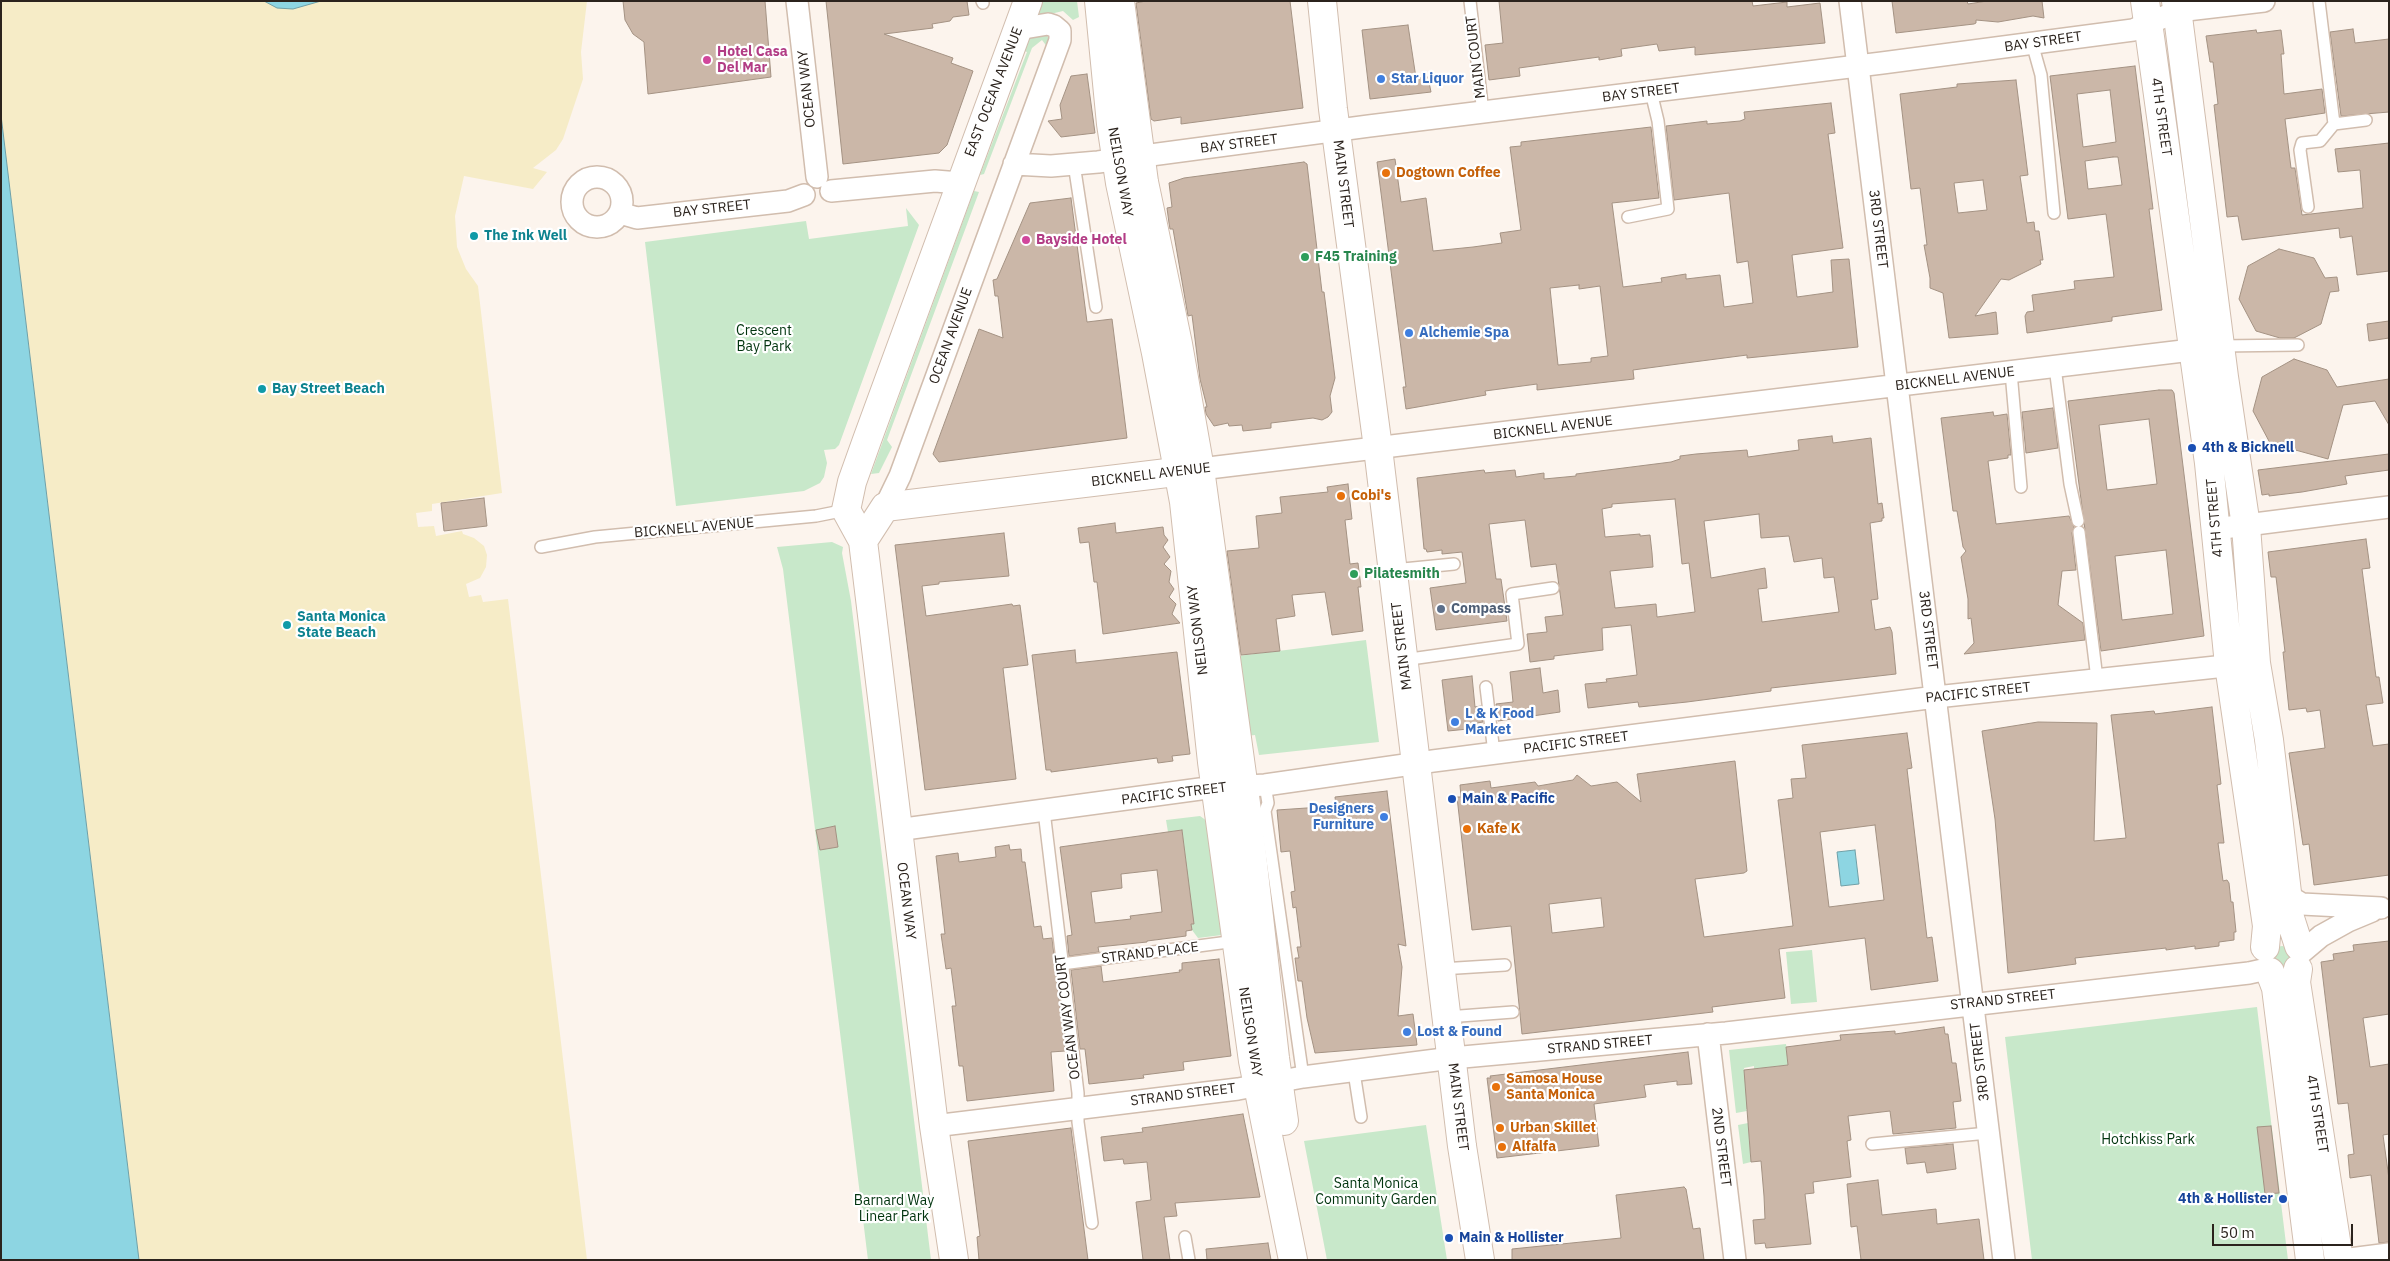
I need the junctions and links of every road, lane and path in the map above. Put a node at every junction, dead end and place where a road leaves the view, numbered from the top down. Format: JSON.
{"nodes":[{"id":1,"x":797,"y":1,"type":"edge"},
{"id":2,"x":1028,"y":1,"type":"edge"},
{"id":3,"x":1099,"y":1,"type":"edge"},
{"id":4,"x":1120,"y":1,"type":"edge"},
{"id":5,"x":1322,"y":1,"type":"edge"},
{"id":6,"x":1470,"y":1,"type":"edge"},
{"id":7,"x":1850,"y":1,"type":"edge"},
{"id":8,"x":2319,"y":1,"type":"edge"},
{"id":9,"x":2251,"y":2,"type":"edge"},
{"id":10,"x":2177,"y":6,"type":"edge"},
{"id":11,"x":2147,"y":13,"type":"edge"},
{"id":12,"x":1018,"y":29,"type":"junction"},
{"id":13,"x":2032,"y":43,"type":"junction"},
{"id":14,"x":1858,"y":66,"type":"junction"},
{"id":15,"x":1650,"y":92,"type":"junction"},
{"id":16,"x":1483,"y":113,"type":"junction"},
{"id":17,"x":2366,"y":120,"type":"dead end"},
{"id":18,"x":2334,"y":124,"type":"junction"},
{"id":19,"x":1336,"y":132,"type":"junction"},
{"id":20,"x":1128,"y":157,"type":"junction"},
{"id":21,"x":1014,"y":164,"type":"junction"},
{"id":22,"x":1074,"y":164,"type":"junction"},
{"id":23,"x":960,"y":183,"type":"junction"},
{"id":24,"x":824,"y":184,"type":"junction"},
{"id":25,"x":2308,"y":206,"type":"dead end"},
{"id":26,"x":620,"y":212,"type":"dead end"},
{"id":27,"x":2054,"y":213,"type":"dead end"},
{"id":28,"x":1628,"y":217,"type":"dead end"},
{"id":29,"x":1096,"y":307,"type":"dead end"},
{"id":30,"x":2298,"y":345,"type":"dead end"},
{"id":31,"x":2220,"y":346,"type":"junction"},
{"id":32,"x":2193,"y":350,"type":"junction"},
{"id":33,"x":2055,"y":367,"type":"junction"},
{"id":34,"x":2011,"y":372,"type":"junction"},
{"id":35,"x":1897,"y":386,"type":"junction"},
{"id":36,"x":1378,"y":448,"type":"junction"},
{"id":37,"x":1190,"y":471,"type":"junction"},
{"id":38,"x":2021,"y":487,"type":"dead end"},
{"id":39,"x":885,"y":507,"type":"junction"},
{"id":40,"x":2389,"y":507,"type":"edge"},
{"id":41,"x":846,"y":510,"type":"junction"},
{"id":42,"x":2246,"y":526,"type":"junction"},
{"id":43,"x":2216,"y":529,"type":"junction"},
{"id":44,"x":862,"y":542,"type":"junction"},
{"id":45,"x":541,"y":547,"type":"dead end"},
{"id":46,"x":1454,"y":564,"type":"dead end"},
{"id":47,"x":1392,"y":570,"type":"junction"},
{"id":48,"x":1553,"y":588,"type":"dead end"},
{"id":49,"x":1403,"y":660,"type":"junction"},
{"id":50,"x":2256,"y":663,"type":"junction"},
{"id":51,"x":2229,"y":665,"type":"junction"},
{"id":52,"x":2097,"y":679,"type":"junction"},
{"id":53,"x":1486,"y":687,"type":"dead end"},
{"id":54,"x":1936,"y":697,"type":"junction"},
{"id":55,"x":1494,"y":753,"type":"junction"},
{"id":56,"x":1416,"y":763,"type":"junction"},
{"id":57,"x":1239,"y":787,"type":"junction"},
{"id":58,"x":1044,"y":810,"type":"junction"},
{"id":59,"x":897,"y":830,"type":"junction"},
{"id":60,"x":2286,"y":888,"type":"junction"},
{"id":61,"x":2385,"y":907,"type":"edge"},
{"id":62,"x":1237,"y":941,"type":"junction"},
{"id":63,"x":2299,"y":956,"type":"junction"},
{"id":64,"x":2267,"y":962,"type":"junction"},
{"id":65,"x":1062,"y":964,"type":"junction"},
{"id":66,"x":1505,"y":964,"type":"dead end"},
{"id":67,"x":1441,"y":970,"type":"junction"},
{"id":68,"x":1973,"y":1003,"type":"junction"},
{"id":69,"x":1513,"y":1012,"type":"dead end"},
{"id":70,"x":1447,"y":1017,"type":"junction"},
{"id":71,"x":1708,"y":1034,"type":"junction"},
{"id":72,"x":1452,"y":1058,"type":"junction"},
{"id":73,"x":1354,"y":1072,"type":"junction"},
{"id":74,"x":1277,"y":1082,"type":"junction"},
{"id":75,"x":1077,"y":1107,"type":"junction"},
{"id":76,"x":1361,"y":1117,"type":"dead end"},
{"id":77,"x":934,"y":1126,"type":"junction"},
{"id":78,"x":1988,"y":1133,"type":"junction"},
{"id":79,"x":1872,"y":1144,"type":"dead end"},
{"id":80,"x":1092,"y":1223,"type":"dead end"},
{"id":81,"x":1185,"y":1238,"type":"dead end"},
{"id":82,"x":2389,"y":1254,"type":"edge"},
{"id":83,"x":954,"y":1260,"type":"edge"},
{"id":84,"x":1189,"y":1260,"type":"edge"},
{"id":85,"x":1293,"y":1260,"type":"edge"},
{"id":86,"x":1312,"y":1260,"type":"edge"},
{"id":87,"x":1480,"y":1260,"type":"edge"},
{"id":88,"x":1735,"y":1260,"type":"edge"},
{"id":89,"x":2004,"y":1260,"type":"edge"},
{"id":90,"x":2310,"y":1260,"type":"edge"},
{"id":91,"x":2340,"y":1260,"type":"edge"}],
"edges":[{"from":1,"to":24,"type":"street","name":"OCEAN WAY"},
{"from":2,"to":12,"type":"street","name":"EAST OCEAN AVENUE"},
{"from":3,"to":20,"type":"street","name":"NEILSON WAY"},
{"from":4,"to":20,"type":"street","name":"NEILSON WAY"},
{"from":5,"to":19,"type":"street","name":"MAIN STREET"},
{"from":6,"to":16,"type":"lane","name":"MAIN COURT"},
{"from":7,"to":14,"type":"street","name":"3RD STREET"},
{"from":8,"to":18,"type":"lane"},
{"from":9,"to":10,"type":"street","name":"BAY STREET"},
{"from":10,"to":11,"type":"street","name":"BAY STREET"},
{"from":10,"to":31,"type":"street","name":"4TH STREET"},
{"from":11,"to":13,"type":"street","name":"BAY STREET"},
{"from":11,"to":32,"type":"street","name":"4TH STREET"},
{"from":12,"to":21,"type":"street","name":"OCEAN AVENUE"},
{"from":12,"to":23,"type":"street","name":"EAST OCEAN AVENUE"},
{"from":13,"to":14,"type":"street","name":"BAY STREET"},
{"from":13,"to":27,"type":"lane"},
{"from":14,"to":15,"type":"street","name":"BAY STREET"},
{"from":14,"to":35,"type":"street","name":"3RD STREET"},
{"from":15,"to":16,"type":"street","name":"BAY STREET"},
{"from":15,"to":28,"type":"lane"},
{"from":16,"to":19,"type":"street","name":"BAY STREET"},
{"from":17,"to":18,"type":"lane"},
{"from":18,"to":25,"type":"lane"},
{"from":19,"to":20,"type":"street","name":"BAY STREET"},
{"from":19,"to":36,"type":"street","name":"MAIN STREET"},
{"from":20,"to":22,"type":"street","name":"BAY STREET"},
{"from":20,"to":37,"type":"street","name":"NEILSON WAY"},
{"from":21,"to":22,"type":"street","name":"BAY STREET"},
{"from":21,"to":39,"type":"street","name":"OCEAN AVENUE"},
{"from":22,"to":29,"type":"lane"},
{"from":23,"to":24,"type":"street"},
{"from":23,"to":41,"type":"street"},
{"from":24,"to":26,"type":"street","name":"BAY STREET"},
{"from":30,"to":31,"type":"lane"},
{"from":31,"to":32,"type":"street","name":"BICKNELL AVENUE"},
{"from":31,"to":42,"type":"street","name":"4TH STREET"},
{"from":32,"to":33,"type":"street","name":"BICKNELL AVENUE"},
{"from":32,"to":43,"type":"street","name":"4TH STREET"},
{"from":33,"to":34,"type":"street","name":"BICKNELL AVENUE"},
{"from":33,"to":52,"type":"lane"},
{"from":34,"to":35,"type":"street","name":"BICKNELL AVENUE"},
{"from":34,"to":38,"type":"lane"},
{"from":35,"to":36,"type":"street","name":"BICKNELL AVENUE"},
{"from":35,"to":54,"type":"street","name":"3RD STREET"},
{"from":36,"to":37,"type":"street","name":"BICKNELL AVENUE"},
{"from":36,"to":47,"type":"street","name":"MAIN STREET"},
{"from":37,"to":39,"type":"street","name":"BICKNELL AVENUE"},
{"from":37,"to":57,"type":"street","name":"NEILSON WAY"},
{"from":39,"to":44,"type":"street"},
{"from":40,"to":42,"type":"street"},
{"from":41,"to":44,"type":"street","name":"OCEAN WAY"},
{"from":41,"to":45,"type":"lane","name":"BICKNELL AVENUE"},
{"from":42,"to":43,"type":"street"},
{"from":42,"to":50,"type":"street","name":"4TH STREET"},
{"from":43,"to":51,"type":"street","name":"4TH STREET"},
{"from":44,"to":59,"type":"street","name":"OCEAN WAY"},
{"from":46,"to":47,"type":"lane"},
{"from":47,"to":49,"type":"street","name":"MAIN STREET"},
{"from":48,"to":49,"type":"lane"},
{"from":49,"to":56,"type":"street","name":"MAIN STREET"},
{"from":50,"to":51,"type":"street","name":"PACIFIC STREET"},
{"from":50,"to":60,"type":"street","name":"4TH STREET"},
{"from":51,"to":52,"type":"street","name":"PACIFIC STREET"},
{"from":51,"to":64,"type":"street","name":"4TH STREET"},
{"from":52,"to":54,"type":"street","name":"PACIFIC STREET"},
{"from":53,"to":55,"type":"lane"},
{"from":54,"to":55,"type":"street","name":"PACIFIC STREET"},
{"from":54,"to":68,"type":"street","name":"3RD STREET"},
{"from":55,"to":56,"type":"street","name":"PACIFIC STREET"},
{"from":56,"to":57,"type":"street","name":"PACIFIC STREET"},
{"from":56,"to":67,"type":"street","name":"MAIN STREET"},
{"from":57,"to":58,"type":"street","name":"PACIFIC STREET"},
{"from":57,"to":62,"type":"street","name":"NEILSON WAY"},
{"from":57,"to":74,"type":"street","name":"NEILSON WAY"},
{"from":58,"to":59,"type":"street","name":"PACIFIC STREET"},
{"from":58,"to":65,"type":"lane","name":"OCEAN WAY COURT"},
{"from":59,"to":77,"type":"street","name":"OCEAN WAY"},
{"from":60,"to":61,"type":"street"},
{"from":60,"to":63,"type":"street","name":"4TH STREET"},
{"from":61,"to":63,"type":"street"},
{"from":62,"to":65,"type":"lane","name":"STRAND PLACE"},
{"from":62,"to":74,"type":"street","name":"NEILSON WAY"},
{"from":63,"to":64,"type":"street"},
{"from":63,"to":64,"type":"street"},
{"from":63,"to":91,"type":"street","name":"4TH STREET"},
{"from":64,"to":68,"type":"street","name":"STRAND STREET"},
{"from":64,"to":90,"type":"street","name":"4TH STREET"},
{"from":65,"to":75,"type":"lane","name":"OCEAN WAY COURT"},
{"from":66,"to":67,"type":"lane"},
{"from":67,"to":70,"type":"street","name":"MAIN STREET"},
{"from":68,"to":71,"type":"street","name":"STRAND STREET"},
{"from":68,"to":78,"type":"street","name":"3RD STREET"},
{"from":69,"to":70,"type":"lane"},
{"from":70,"to":72,"type":"street","name":"MAIN STREET"},
{"from":71,"to":72,"type":"street","name":"STRAND STREET"},
{"from":71,"to":88,"type":"street","name":"2ND STREET"},
{"from":72,"to":73,"type":"street","name":"STRAND STREET"},
{"from":72,"to":87,"type":"street","name":"MAIN STREET"},
{"from":73,"to":74,"type":"street","name":"STRAND STREET"},
{"from":73,"to":76,"type":"lane"},
{"from":74,"to":75,"type":"street","name":"STRAND STREET"},
{"from":74,"to":85,"type":"street","name":"NEILSON WAY"},
{"from":74,"to":86,"type":"street","name":"NEILSON WAY"},
{"from":75,"to":77,"type":"street","name":"STRAND STREET"},
{"from":75,"to":80,"type":"lane","name":"OCEAN WAY COURT"},
{"from":77,"to":83,"type":"street","name":"OCEAN WAY"},
{"from":78,"to":79,"type":"lane"},
{"from":78,"to":89,"type":"street","name":"3RD STREET"},
{"from":81,"to":84,"type":"lane"},
{"from":82,"to":91,"type":"street"}]}
